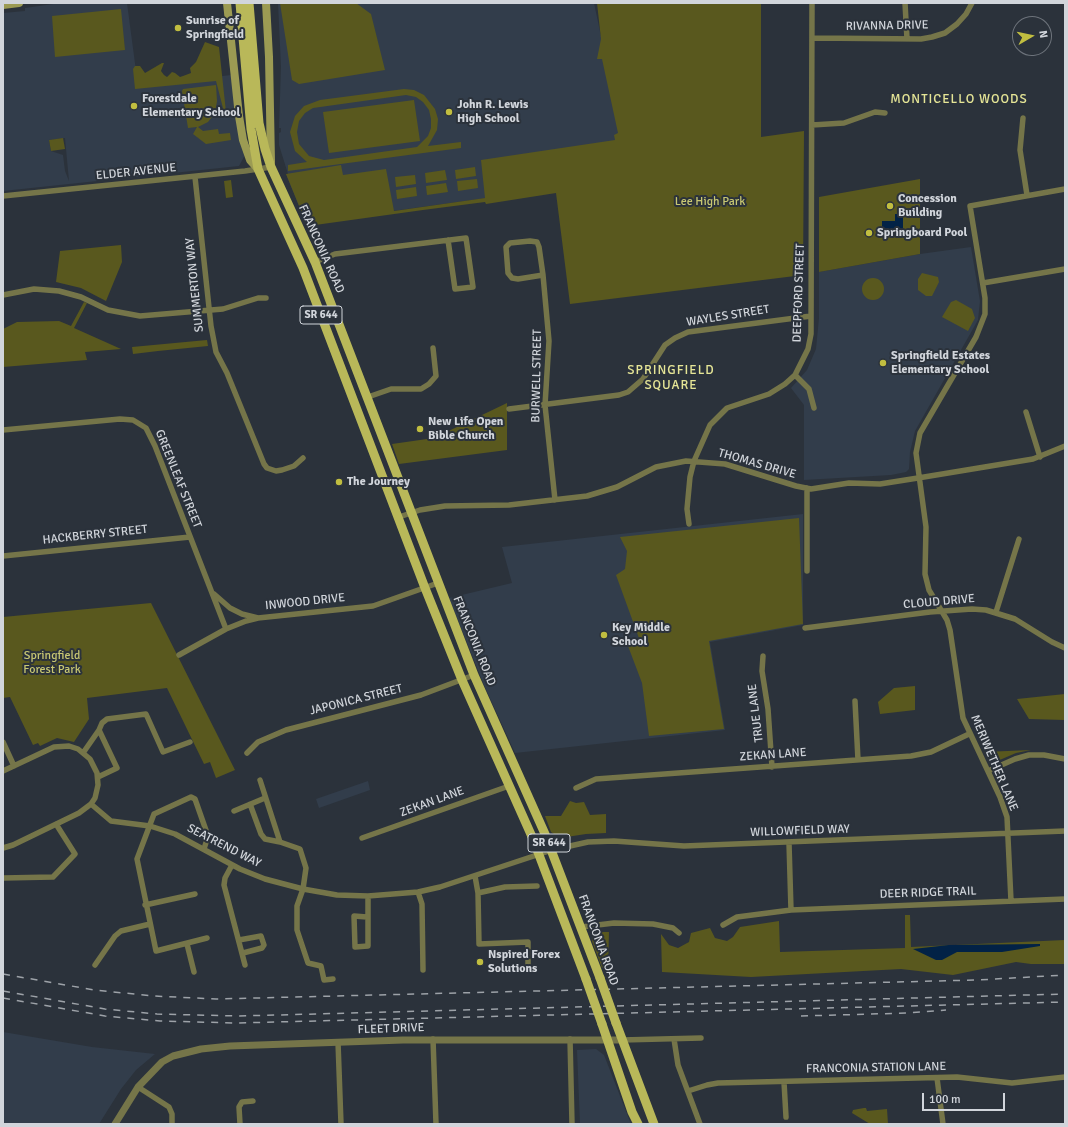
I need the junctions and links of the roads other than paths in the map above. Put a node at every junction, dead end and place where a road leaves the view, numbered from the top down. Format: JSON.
{"nodes":[{"id":1,"x":19,"y":3,"type":"edge"},
{"id":2,"x":227,"y":3,"type":"edge"},
{"id":3,"x":240,"y":3,"type":"edge"},
{"id":4,"x":249,"y":3,"type":"edge"},
{"id":5,"x":266,"y":3,"type":"edge"},
{"id":6,"x":812,"y":3,"type":"edge"},
{"id":7,"x":905,"y":3,"type":"edge"},
{"id":8,"x":972,"y":3,"type":"edge"},
{"id":9,"x":3,"y":5,"type":"edge"},
{"id":10,"x":812,"y":38,"type":"junction"},
{"id":11,"x":907,"y":39,"type":"junction"},
{"id":12,"x":885,"y":114,"type":"dead end"},
{"id":13,"x":1023,"y":118,"type":"dead end"},
{"id":14,"x":812,"y":126,"type":"junction"},
{"id":15,"x":271,"y":167,"type":"junction"},
{"id":16,"x":258,"y":169,"type":"junction"},
{"id":17,"x":195,"y":176,"type":"junction"},
{"id":18,"x":1065,"y":189,"type":"edge"},
{"id":19,"x":1027,"y":195,"type":"junction"},
{"id":20,"x":3,"y":196,"type":"edge"},
{"id":21,"x":448,"y":240,"type":"junction"},
{"id":22,"x":315,"y":262,"type":"junction"},
{"id":23,"x":1065,"y":269,"type":"edge"},
{"id":24,"x":543,"y":275,"type":"junction"},
{"id":25,"x":983,"y":283,"type":"junction"},
{"id":26,"x":3,"y":295,"type":"edge"},
{"id":27,"x":266,"y":298,"type":"dead end"},
{"id":28,"x":209,"y":310,"type":"junction"},
{"id":29,"x":811,"y":316,"type":"junction"},
{"id":30,"x":433,"y":348,"type":"dead end"},
{"id":31,"x":795,"y":375,"type":"junction"},
{"id":32,"x":368,"y":397,"type":"junction"},
{"id":33,"x":544,"y":405,"type":"junction"},
{"id":34,"x":814,"y":408,"type":"dead end"},
{"id":35,"x":509,"y":409,"type":"dead end"},
{"id":36,"x":1026,"y":412,"type":"dead end"},
{"id":37,"x":379,"y":426,"type":"junction"},
{"id":38,"x":364,"y":428,"type":"junction"},
{"id":39,"x":3,"y":430,"type":"edge"},
{"id":40,"x":1065,"y":446,"type":"edge"},
{"id":41,"x":1040,"y":457,"type":"junction"},
{"id":42,"x":303,"y":458,"type":"dead end"},
{"id":43,"x":694,"y":461,"type":"junction"},
{"id":44,"x":918,"y":478,"type":"junction"},
{"id":45,"x":807,"y":488,"type":"junction"},
{"id":46,"x":555,"y":500,"type":"junction"},
{"id":47,"x":412,"y":512,"type":"junction"},
{"id":48,"x":398,"y":517,"type":"junction"},
{"id":49,"x":689,"y":524,"type":"dead end"},
{"id":50,"x":190,"y":537,"type":"junction"},
{"id":51,"x":1019,"y":539,"type":"dead end"},
{"id":52,"x":3,"y":556,"type":"edge"},
{"id":53,"x":807,"y":572,"type":"dead end"},
{"id":54,"x":438,"y":583,"type":"junction"},
{"id":55,"x":425,"y":588,"type":"junction"},
{"id":56,"x":213,"y":594,"type":"junction"},
{"id":57,"x":941,"y":612,"type":"junction"},
{"id":58,"x":996,"y":612,"type":"junction"},
{"id":59,"x":259,"y":618,"type":"junction"},
{"id":60,"x":805,"y":628,"type":"dead end"},
{"id":61,"x":226,"y":629,"type":"junction"},
{"id":62,"x":1065,"y":648,"type":"edge"},
{"id":63,"x":179,"y":655,"type":"dead end"},
{"id":64,"x":762,"y":656,"type":"dead end"},
{"id":65,"x":474,"y":675,"type":"junction"},
{"id":66,"x":462,"y":680,"type":"junction"},
{"id":67,"x":855,"y":701,"type":"dead end"},
{"id":68,"x":99,"y":730,"type":"junction"},
{"id":69,"x":969,"y":734,"type":"junction"},
{"id":70,"x":3,"y":742,"type":"edge"},
{"id":71,"x":190,"y":742,"type":"dead end"},
{"id":72,"x":83,"y":752,"type":"junction"},
{"id":73,"x":247,"y":753,"type":"dead end"},
{"id":74,"x":1065,"y":759,"type":"edge"},
{"id":75,"x":858,"y":760,"type":"junction"},
{"id":76,"x":14,"y":766,"type":"junction"},
{"id":77,"x":772,"y":767,"type":"junction"},
{"id":78,"x":3,"y":771,"type":"edge"},
{"id":79,"x":988,"y":771,"type":"junction"},
{"id":80,"x":98,"y":777,"type":"junction"},
{"id":81,"x":260,"y":780,"type":"dead end"},
{"id":82,"x":509,"y":786,"type":"junction"},
{"id":83,"x":576,"y":788,"type":"dead end"},
{"id":84,"x":265,"y":798,"type":"junction"},
{"id":85,"x":91,"y":804,"type":"junction"},
{"id":86,"x":250,"y":804,"type":"junction"},
{"id":87,"x":234,"y":811,"type":"dead end"},
{"id":88,"x":56,"y":824,"type":"junction"},
{"id":89,"x":150,"y":826,"type":"junction"},
{"id":90,"x":1065,"y":831,"type":"edge"},
{"id":91,"x":1008,"y":834,"type":"junction"},
{"id":92,"x":362,"y":838,"type":"dead end"},
{"id":93,"x":280,"y":842,"type":"junction"},
{"id":94,"x":789,"y":843,"type":"junction"},
{"id":95,"x":3,"y":848,"type":"edge"},
{"id":96,"x":204,"y":849,"type":"junction"},
{"id":97,"x":552,"y":850,"type":"junction"},
{"id":98,"x":539,"y":855,"type":"junction"},
{"id":99,"x":232,"y":865,"type":"junction"},
{"id":100,"x":475,"y":876,"type":"junction"},
{"id":101,"x":3,"y":878,"type":"edge"},
{"id":102,"x":536,"y":886,"type":"dead end"},
{"id":103,"x":303,"y":890,"type":"junction"},
{"id":104,"x":418,"y":892,"type":"junction"},
{"id":105,"x":478,"y":893,"type":"junction"},
{"id":106,"x":195,"y":894,"type":"dead end"},
{"id":107,"x":368,"y":896,"type":"junction"},
{"id":108,"x":1065,"y":899,"type":"edge"},
{"id":109,"x":1012,"y":901,"type":"junction"},
{"id":110,"x":145,"y":905,"type":"junction"},
{"id":111,"x":791,"y":910,"type":"junction"},
{"id":112,"x":367,"y":917,"type":"junction"},
{"id":113,"x":150,"y":924,"type":"junction"},
{"id":114,"x":724,"y":925,"type":"dead end"},
{"id":115,"x":581,"y":927,"type":"junction"},
{"id":116,"x":679,"y":933,"type":"dead end"},
{"id":117,"x":207,"y":938,"type":"dead end"},
{"id":118,"x":239,"y":940,"type":"junction"},
{"id":119,"x":187,"y":944,"type":"junction"},
{"id":120,"x":243,"y":953,"type":"junction"},
{"id":121,"x":95,"y":964,"type":"dead end"},
{"id":122,"x":245,"y":965,"type":"dead end"},
{"id":123,"x":528,"y":968,"type":"dead end"},
{"id":124,"x":423,"y":970,"type":"dead end"},
{"id":125,"x":194,"y":972,"type":"dead end"},
{"id":126,"x":333,"y":979,"type":"dead end"},
{"id":127,"x":701,"y":1038,"type":"dead end"},
{"id":128,"x":433,"y":1039,"type":"junction"},
{"id":129,"x":570,"y":1039,"type":"junction"},
{"id":130,"x":674,"y":1039,"type":"junction"},
{"id":131,"x":608,"y":1040,"type":"junction"},
{"id":132,"x":622,"y":1040,"type":"junction"},
{"id":133,"x":338,"y":1042,"type":"junction"},
{"id":134,"x":1065,"y":1077,"type":"edge"},
{"id":135,"x":937,"y":1078,"type":"junction"},
{"id":136,"x":784,"y":1082,"type":"junction"},
{"id":137,"x":138,"y":1087,"type":"junction"},
{"id":138,"x":688,"y":1092,"type":"junction"},
{"id":139,"x":253,"y":1101,"type":"dead end"},
{"id":140,"x":786,"y":1117,"type":"dead end"},
{"id":141,"x":115,"y":1124,"type":"edge"},
{"id":142,"x":172,"y":1124,"type":"edge"},
{"id":143,"x":240,"y":1124,"type":"edge"},
{"id":144,"x":341,"y":1124,"type":"edge"},
{"id":145,"x":436,"y":1124,"type":"edge"},
{"id":146,"x":572,"y":1124,"type":"edge"},
{"id":147,"x":638,"y":1124,"type":"edge"},
{"id":148,"x":654,"y":1124,"type":"edge"},
{"id":149,"x":700,"y":1124,"type":"edge"},
{"id":150,"x":943,"y":1124,"type":"edge"}],
"edges":[{"from":1,"to":9,"type":"main road"},
{"from":2,"to":16,"type":"main road","name":"FRANCONIA ROAD"},
{"from":3,"to":16,"type":"main road","name":"FRANCONIA ROAD","number":"SR 644"},
{"from":4,"to":15,"type":"main road","name":"FRANCONIA ROAD","number":"SR 644"},
{"from":5,"to":15,"type":"main road","name":"FRANCONIA ROAD"},
{"from":6,"to":10,"type":"street","name":"DEEPFORD STREET"},
{"from":7,"to":11,"type":"street"},
{"from":8,"to":11,"type":"street","name":"RIVANNA DRIVE"},
{"from":10,"to":11,"type":"street","name":"RIVANNA DRIVE"},
{"from":10,"to":14,"type":"street","name":"DEEPFORD STREET"},
{"from":12,"to":14,"type":"street"},
{"from":13,"to":19,"type":"street"},
{"from":14,"to":29,"type":"street","name":"DEEPFORD STREET"},
{"from":15,"to":16,"type":"street","name":"ELDER AVENUE"},
{"from":15,"to":22,"type":"main road","name":"FRANCONIA ROAD","number":"SR 644"},
{"from":16,"to":17,"type":"street","name":"ELDER AVENUE"},
{"from":16,"to":38,"type":"main road","name":"FRANCONIA ROAD","number":"SR 644"},
{"from":17,"to":20,"type":"street","name":"ELDER AVENUE"},
{"from":17,"to":28,"type":"street","name":"SUMMERTON WAY"},
{"from":18,"to":19,"type":"street","name":"MERIWETHER LANE"},
{"from":19,"to":25,"type":"street","name":"MERIWETHER LANE"},
{"from":21,"to":21,"type":"street"},
{"from":21,"to":22,"type":"street"},
{"from":22,"to":32,"type":"main road","name":"FRANCONIA ROAD","number":"SR 644"},
{"from":23,"to":25,"type":"street"},
{"from":24,"to":24,"type":"street","name":"BURWELL STREET"},
{"from":24,"to":33,"type":"street","name":"BURWELL STREET"},
{"from":25,"to":44,"type":"street","name":"MERIWETHER LANE"},
{"from":26,"to":28,"type":"street"},
{"from":27,"to":28,"type":"street"},
{"from":28,"to":42,"type":"street","name":"SUMMERTON WAY"},
{"from":29,"to":31,"type":"street","name":"DEEPFORD STREET"},
{"from":29,"to":33,"type":"street","name":"WAYLES STREET"},
{"from":30,"to":32,"type":"street"},
{"from":31,"to":34,"type":"street"},
{"from":31,"to":43,"type":"street","name":"DEEPFORD STREET"},
{"from":32,"to":37,"type":"main road","name":"FRANCONIA ROAD","number":"SR 644"},
{"from":33,"to":35,"type":"street","name":"WAYLES STREET"},
{"from":33,"to":46,"type":"street","name":"BURWELL STREET"},
{"from":36,"to":41,"type":"street"},
{"from":37,"to":38,"type":"main road"},
{"from":37,"to":47,"type":"main road","name":"FRANCONIA ROAD","number":"SR 644"},
{"from":38,"to":48,"type":"main road","name":"FRANCONIA ROAD","number":"SR 644"},
{"from":39,"to":50,"type":"street","name":"GREENLEAF STREET"},
{"from":40,"to":41,"type":"street","name":"THOMAS DRIVE"},
{"from":41,"to":44,"type":"street","name":"THOMAS DRIVE"},
{"from":43,"to":45,"type":"street","name":"THOMAS DRIVE"},
{"from":43,"to":46,"type":"street","name":"THOMAS DRIVE"},
{"from":43,"to":49,"type":"street","name":"DEEPFORD STREET"},
{"from":44,"to":45,"type":"street","name":"THOMAS DRIVE"},
{"from":44,"to":57,"type":"street","name":"MERIWETHER LANE"},
{"from":45,"to":53,"type":"street"},
{"from":46,"to":47,"type":"street","name":"THOMAS DRIVE"},
{"from":47,"to":48,"type":"street","name":"THOMAS DRIVE"},
{"from":47,"to":54,"type":"main road","name":"FRANCONIA ROAD","number":"SR 644"},
{"from":48,"to":55,"type":"main road","name":"FRANCONIA ROAD","number":"SR 644"},
{"from":50,"to":52,"type":"street","name":"HACKBERRY STREET"},
{"from":50,"to":56,"type":"street","name":"GREENLEAF STREET"},
{"from":51,"to":58,"type":"street"},
{"from":54,"to":55,"type":"street","name":"INWOOD DRIVE"},
{"from":54,"to":65,"type":"main road","name":"FRANCONIA ROAD","number":"SR 644"},
{"from":55,"to":59,"type":"street","name":"INWOOD DRIVE"},
{"from":55,"to":66,"type":"main road","name":"FRANCONIA ROAD","number":"SR 644"},
{"from":56,"to":59,"type":"street"},
{"from":56,"to":61,"type":"street","name":"GREENLEAF STREET"},
{"from":57,"to":58,"type":"street","name":"CLOUD DRIVE"},
{"from":57,"to":60,"type":"street","name":"CLOUD DRIVE"},
{"from":57,"to":69,"type":"street","name":"MERIWETHER LANE"},
{"from":58,"to":62,"type":"street","name":"CLOUD DRIVE"},
{"from":59,"to":61,"type":"street","name":"INWOOD DRIVE"},
{"from":61,"to":63,"type":"street","name":"INWOOD DRIVE"},
{"from":64,"to":77,"type":"street","name":"TRUE LANE"},
{"from":65,"to":66,"type":"street","name":"JAPONICA STREET"},
{"from":65,"to":97,"type":"main road","name":"FRANCONIA ROAD","number":"SR 644"},
{"from":66,"to":73,"type":"street","name":"JAPONICA STREET"},
{"from":66,"to":82,"type":"main road","name":"FRANCONIA ROAD","number":"SR 644"},
{"from":67,"to":75,"type":"street"},
{"from":68,"to":71,"type":"street"},
{"from":68,"to":72,"type":"street"},
{"from":68,"to":80,"type":"street"},
{"from":69,"to":75,"type":"street","name":"ZEKAN LANE"},
{"from":69,"to":79,"type":"street","name":"MERIWETHER LANE"},
{"from":70,"to":76,"type":"street"},
{"from":72,"to":76,"type":"street"},
{"from":72,"to":80,"type":"street"},
{"from":74,"to":79,"type":"street"},
{"from":75,"to":77,"type":"street","name":"ZEKAN LANE"},
{"from":76,"to":78,"type":"street"},
{"from":77,"to":83,"type":"street","name":"ZEKAN LANE"},
{"from":79,"to":91,"type":"street","name":"MERIWETHER LANE"},
{"from":80,"to":85,"type":"street"},
{"from":81,"to":84,"type":"street"},
{"from":82,"to":92,"type":"street","name":"ZEKAN LANE"},
{"from":82,"to":98,"type":"main road","name":"FRANCONIA ROAD","number":"SR 644"},
{"from":84,"to":86,"type":"street"},
{"from":84,"to":93,"type":"street"},
{"from":85,"to":88,"type":"street"},
{"from":85,"to":89,"type":"street","name":"SEATREND WAY"},
{"from":86,"to":87,"type":"street"},
{"from":86,"to":93,"type":"street"},
{"from":88,"to":95,"type":"street"},
{"from":88,"to":101,"type":"street"},
{"from":89,"to":96,"type":"street","name":"SEATREND WAY"},
{"from":89,"to":96,"type":"street"},
{"from":89,"to":110,"type":"street"},
{"from":90,"to":91,"type":"street","name":"WILLOWFIELD WAY"},
{"from":91,"to":94,"type":"street","name":"WILLOWFIELD WAY"},
{"from":91,"to":109,"type":"street","name":"MERIWETHER LANE"},
{"from":93,"to":103,"type":"street"},
{"from":94,"to":97,"type":"street","name":"WILLOWFIELD WAY"},
{"from":94,"to":111,"type":"street"},
{"from":96,"to":99,"type":"street","name":"SEATREND WAY"},
{"from":97,"to":98,"type":"street","name":"WILLOWFIELD WAY"},
{"from":97,"to":115,"type":"main road","name":"FRANCONIA ROAD","number":"SR 644"},
{"from":98,"to":100,"type":"street","name":"SEATREND WAY"},
{"from":98,"to":131,"type":"main road","name":"FRANCONIA ROAD","number":"SR 644","bridge":true},
{"from":99,"to":103,"type":"street","name":"SEATREND WAY"},
{"from":99,"to":118,"type":"street"},
{"from":100,"to":104,"type":"street","name":"SEATREND WAY"},
{"from":100,"to":105,"type":"street"},
{"from":102,"to":105,"type":"street"},
{"from":103,"to":107,"type":"street","name":"SEATREND WAY"},
{"from":103,"to":126,"type":"street"},
{"from":104,"to":107,"type":"street","name":"SEATREND WAY"},
{"from":104,"to":124,"type":"street"},
{"from":105,"to":123,"type":"street"},
{"from":106,"to":110,"type":"street"},
{"from":107,"to":112,"type":"street"},
{"from":108,"to":109,"type":"street","name":"DEER RIDGE TRAIL"},
{"from":109,"to":111,"type":"street","name":"DEER RIDGE TRAIL"},
{"from":110,"to":113,"type":"street"},
{"from":111,"to":114,"type":"street","name":"DEER RIDGE TRAIL"},
{"from":112,"to":112,"type":"street"},
{"from":113,"to":119,"type":"street"},
{"from":113,"to":121,"type":"street"},
{"from":115,"to":116,"type":"street"},
{"from":115,"to":132,"type":"main road","name":"FRANCONIA ROAD","number":"SR 644","bridge":true},
{"from":117,"to":119,"type":"street"},
{"from":118,"to":120,"type":"street"},
{"from":118,"to":120,"type":"street"},
{"from":119,"to":125,"type":"street"},
{"from":120,"to":122,"type":"street"},
{"from":127,"to":130,"type":"street","name":"FLEET DRIVE"},
{"from":128,"to":129,"type":"street","name":"FLEET DRIVE"},
{"from":128,"to":133,"type":"street","name":"FLEET DRIVE"},
{"from":128,"to":145,"type":"street"},
{"from":129,"to":131,"type":"street","name":"FLEET DRIVE"},
{"from":129,"to":146,"type":"street"},
{"from":130,"to":132,"type":"street","name":"FLEET DRIVE"},
{"from":130,"to":138,"type":"street"},
{"from":131,"to":132,"type":"street","name":"FLEET DRIVE"},
{"from":131,"to":147,"type":"main road","name":"FRANCONIA ROAD","number":"SR 644"},
{"from":132,"to":148,"type":"main road","name":"FRANCONIA ROAD","number":"SR 644"},
{"from":133,"to":137,"type":"street","name":"FLEET DRIVE"},
{"from":133,"to":144,"type":"street"},
{"from":134,"to":135,"type":"street","name":"FRANCONIA STATION LANE"},
{"from":135,"to":136,"type":"street","name":"FRANCONIA STATION LANE"},
{"from":135,"to":150,"type":"street"},
{"from":136,"to":138,"type":"street","name":"FRANCONIA STATION LANE"},
{"from":136,"to":140,"type":"street"},
{"from":137,"to":141,"type":"street","name":"FLEET DRIVE"},
{"from":137,"to":142,"type":"street"},
{"from":138,"to":149,"type":"street"},
{"from":139,"to":143,"type":"street"}]}
